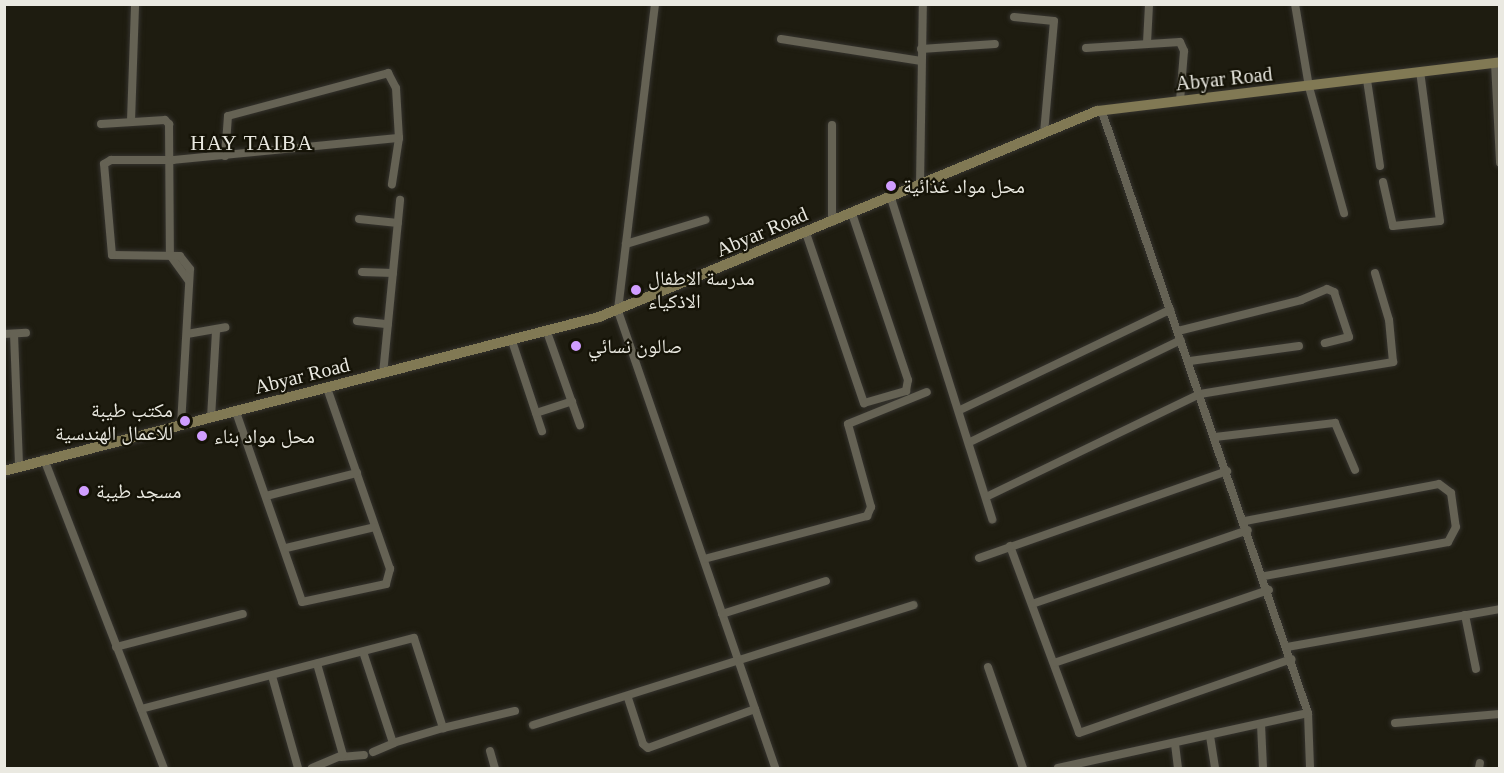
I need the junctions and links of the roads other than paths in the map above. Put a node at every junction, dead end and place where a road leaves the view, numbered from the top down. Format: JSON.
{"nodes":[{"id":1,"x":135,"y":4,"type":"edge"},
{"id":2,"x":655,"y":4,"type":"edge"},
{"id":3,"x":923,"y":4,"type":"edge"},
{"id":4,"x":1149,"y":4,"type":"edge"},
{"id":5,"x":1295,"y":4,"type":"edge"},
{"id":6,"x":1014,"y":17,"type":"dead end"},
{"id":7,"x":781,"y":39,"type":"dead end"},
{"id":8,"x":1147,"y":43,"type":"junction"},
{"id":9,"x":995,"y":44,"type":"dead end"},
{"id":10,"x":1086,"y":48,"type":"dead end"},
{"id":11,"x":921,"y":49,"type":"junction"},
{"id":12,"x":921,"y":61,"type":"junction"},
{"id":13,"x":1497,"y":62,"type":"edge"},
{"id":14,"x":1420,"y":72,"type":"junction"},
{"id":15,"x":1367,"y":80,"type":"junction"},
{"id":16,"x":1309,"y":87,"type":"junction"},
{"id":17,"x":1180,"y":101,"type":"junction"},
{"id":18,"x":1102,"y":112,"type":"junction"},
{"id":19,"x":131,"y":121,"type":"junction"},
{"id":20,"x":101,"y":124,"type":"dead end"},
{"id":21,"x":832,"y":125,"type":"dead end"},
{"id":22,"x":1044,"y":133,"type":"junction"},
{"id":23,"x":399,"y":138,"type":"junction"},
{"id":24,"x":225,"y":156,"type":"junction"},
{"id":25,"x":173,"y":160,"type":"junction"},
{"id":26,"x":1500,"y":163,"type":"edge"},
{"id":27,"x":1380,"y":166,"type":"dead end"},
{"id":28,"x":1383,"y":182,"type":"dead end"},
{"id":29,"x":392,"y":184,"type":"dead end"},
{"id":30,"x":920,"y":185,"type":"junction"},
{"id":31,"x":891,"y":198,"type":"junction"},
{"id":32,"x":400,"y":200,"type":"dead end"},
{"id":33,"x":1344,"y":213,"type":"dead end"},
{"id":34,"x":852,"y":214,"type":"junction"},
{"id":35,"x":360,"y":219,"type":"dead end"},
{"id":36,"x":705,"y":220,"type":"dead end"},
{"id":37,"x":832,"y":222,"type":"junction"},
{"id":38,"x":398,"y":223,"type":"junction"},
{"id":39,"x":806,"y":233,"type":"junction"},
{"id":40,"x":626,"y":244,"type":"junction"},
{"id":41,"x":170,"y":255,"type":"junction"},
{"id":42,"x":362,"y":272,"type":"dead end"},
{"id":43,"x":393,"y":273,"type":"junction"},
{"id":44,"x":1375,"y":273,"type":"dead end"},
{"id":45,"x":1170,"y":310,"type":"junction"},
{"id":46,"x":618,"y":311,"type":"junction"},
{"id":47,"x":357,"y":321,"type":"dead end"},
{"id":48,"x":388,"y":324,"type":"junction"},
{"id":49,"x":225,"y":327,"type":"dead end"},
{"id":50,"x":216,"y":330,"type":"junction"},
{"id":51,"x":1178,"y":331,"type":"junction"},
{"id":52,"x":547,"y":332,"type":"junction"},
{"id":53,"x":26,"y":333,"type":"dead end"},
{"id":54,"x":4,"y":334,"type":"edge"},
{"id":55,"x":14,"y":334,"type":"junction"},
{"id":56,"x":187,"y":334,"type":"junction"},
{"id":57,"x":1181,"y":340,"type":"junction"},
{"id":58,"x":512,"y":341,"type":"junction"},
{"id":59,"x":1325,"y":343,"type":"dead end"},
{"id":60,"x":1299,"y":346,"type":"dead end"},
{"id":61,"x":1190,"y":361,"type":"junction"},
{"id":62,"x":383,"y":374,"type":"junction"},
{"id":63,"x":327,"y":388,"type":"junction"},
{"id":64,"x":927,"y":392,"type":"dead end"},
{"id":65,"x":1200,"y":394,"type":"junction"},
{"id":66,"x":572,"y":401,"type":"junction"},
{"id":67,"x":960,"y":410,"type":"junction"},
{"id":68,"x":236,"y":411,"type":"junction"},
{"id":69,"x":536,"y":413,"type":"junction"},
{"id":70,"x":211,"y":418,"type":"junction"},
{"id":71,"x":182,"y":425,"type":"junction"},
{"id":72,"x":580,"y":425,"type":"dead end"},
{"id":73,"x":542,"y":431,"type":"dead end"},
{"id":74,"x":1215,"y":437,"type":"junction"},
{"id":75,"x":970,"y":442,"type":"junction"},
{"id":76,"x":44,"y":459,"type":"junction"},
{"id":77,"x":19,"y":467,"type":"junction"},
{"id":78,"x":1355,"y":470,"type":"dead end"},
{"id":79,"x":4,"y":471,"type":"edge"},
{"id":80,"x":1227,"y":471,"type":"junction"},
{"id":81,"x":357,"y":473,"type":"junction"},
{"id":82,"x":266,"y":496,"type":"junction"},
{"id":83,"x":986,"y":497,"type":"junction"},
{"id":84,"x":992,"y":519,"type":"dead end"},
{"id":85,"x":1245,"y":521,"type":"junction"},
{"id":86,"x":375,"y":526,"type":"junction"},
{"id":87,"x":1248,"y":530,"type":"junction"},
{"id":88,"x":1010,"y":546,"type":"junction"},
{"id":89,"x":286,"y":548,"type":"junction"},
{"id":90,"x":979,"y":558,"type":"dead end"},
{"id":91,"x":704,"y":559,"type":"junction"},
{"id":92,"x":1264,"y":576,"type":"junction"},
{"id":93,"x":826,"y":581,"type":"dead end"},
{"id":94,"x":1269,"y":590,"type":"junction"},
{"id":95,"x":1032,"y":604,"type":"junction"},
{"id":96,"x":914,"y":605,"type":"dead end"},
{"id":97,"x":1500,"y":609,"type":"edge"},
{"id":98,"x":243,"y":614,"type":"dead end"},
{"id":99,"x":722,"y":614,"type":"junction"},
{"id":100,"x":1465,"y":615,"type":"junction"},
{"id":101,"x":116,"y":647,"type":"junction"},
{"id":102,"x":1287,"y":647,"type":"junction"},
{"id":103,"x":363,"y":652,"type":"junction"},
{"id":104,"x":1292,"y":659,"type":"junction"},
{"id":105,"x":739,"y":663,"type":"junction"},
{"id":106,"x":1054,"y":663,"type":"junction"},
{"id":107,"x":317,"y":664,"type":"junction"},
{"id":108,"x":988,"y":668,"type":"dead end"},
{"id":109,"x":1476,"y":669,"type":"dead end"},
{"id":110,"x":272,"y":675,"type":"junction"},
{"id":111,"x":628,"y":698,"type":"junction"},
{"id":112,"x":141,"y":709,"type":"junction"},
{"id":113,"x":755,"y":709,"type":"junction"},
{"id":114,"x":515,"y":711,"type":"dead end"},
{"id":115,"x":1308,"y":713,"type":"junction"},
{"id":116,"x":1500,"y":714,"type":"edge"},
{"id":117,"x":1395,"y":723,"type":"dead end"},
{"id":118,"x":1261,"y":724,"type":"junction"},
{"id":119,"x":533,"y":725,"type":"dead end"},
{"id":120,"x":443,"y":728,"type":"junction"},
{"id":121,"x":1210,"y":736,"type":"junction"},
{"id":122,"x":394,"y":743,"type":"junction"},
{"id":123,"x":1175,"y":744,"type":"junction"},
{"id":124,"x":490,"y":751,"type":"dead end"},
{"id":125,"x":373,"y":752,"type":"dead end"},
{"id":126,"x":364,"y":754,"type":"dead end"},
{"id":127,"x":341,"y":757,"type":"junction"},
{"id":128,"x":164,"y":768,"type":"edge"},
{"id":129,"x":298,"y":768,"type":"edge"},
{"id":130,"x":312,"y":768,"type":"edge"},
{"id":131,"x":495,"y":768,"type":"edge"},
{"id":132,"x":776,"y":768,"type":"edge"},
{"id":133,"x":1023,"y":768,"type":"edge"},
{"id":134,"x":1060,"y":768,"type":"edge"},
{"id":135,"x":1178,"y":768,"type":"edge"},
{"id":136,"x":1215,"y":768,"type":"edge"},
{"id":137,"x":1263,"y":768,"type":"edge"},
{"id":138,"x":1310,"y":768,"type":"edge"}],
"edges":[{"from":1,"to":19,"type":"street"},
{"from":2,"to":40,"type":"street"},
{"from":3,"to":11,"type":"street"},
{"from":4,"to":8,"type":"street"},
{"from":5,"to":16,"type":"street"},
{"from":6,"to":22,"type":"street"},
{"from":7,"to":12,"type":"street"},
{"from":8,"to":10,"type":"street"},
{"from":8,"to":17,"type":"street"},
{"from":9,"to":11,"type":"street"},
{"from":11,"to":12,"type":"street"},
{"from":12,"to":30,"type":"street"},
{"from":13,"to":14,"type":"main road","name":"Abyar Road"},
{"from":13,"to":26,"type":"street"},
{"from":14,"to":15,"type":"main road","name":"Abyar Road"},
{"from":14,"to":28,"type":"street"},
{"from":15,"to":16,"type":"main road","name":"Abyar Road"},
{"from":15,"to":27,"type":"street"},
{"from":16,"to":17,"type":"main road","name":"Abyar Road"},
{"from":16,"to":33,"type":"street"},
{"from":17,"to":18,"type":"main road","name":"Abyar Road"},
{"from":18,"to":22,"type":"main road","name":"Abyar Road"},
{"from":18,"to":45,"type":"street"},
{"from":19,"to":20,"type":"street"},
{"from":19,"to":25,"type":"street"},
{"from":21,"to":37,"type":"street"},
{"from":22,"to":30,"type":"main road","name":"Abyar Road"},
{"from":23,"to":24,"type":"street"},
{"from":23,"to":24,"type":"street"},
{"from":23,"to":29,"type":"street"},
{"from":24,"to":25,"type":"street"},
{"from":25,"to":41,"type":"street"},
{"from":25,"to":41,"type":"street"},
{"from":30,"to":31,"type":"main road","name":"Abyar Road"},
{"from":31,"to":34,"type":"main road","name":"Abyar Road"},
{"from":31,"to":67,"type":"street"},
{"from":32,"to":38,"type":"street"},
{"from":34,"to":37,"type":"main road","name":"Abyar Road"},
{"from":34,"to":39,"type":"street"},
{"from":35,"to":38,"type":"street"},
{"from":36,"to":40,"type":"street"},
{"from":37,"to":39,"type":"main road","name":"Abyar Road"},
{"from":38,"to":43,"type":"street"},
{"from":39,"to":46,"type":"main road","name":"Abyar Road"},
{"from":40,"to":46,"type":"street"},
{"from":41,"to":56,"type":"street"},
{"from":42,"to":43,"type":"street"},
{"from":43,"to":48,"type":"street"},
{"from":44,"to":65,"type":"street"},
{"from":45,"to":51,"type":"street"},
{"from":45,"to":67,"type":"street"},
{"from":46,"to":52,"type":"main road","name":"Abyar Road"},
{"from":46,"to":91,"type":"street"},
{"from":47,"to":48,"type":"street"},
{"from":48,"to":62,"type":"street"},
{"from":49,"to":50,"type":"street"},
{"from":50,"to":56,"type":"street"},
{"from":50,"to":70,"type":"street"},
{"from":51,"to":57,"type":"street"},
{"from":51,"to":59,"type":"street"},
{"from":52,"to":58,"type":"main road","name":"Abyar Road"},
{"from":52,"to":66,"type":"street"},
{"from":53,"to":55,"type":"street"},
{"from":54,"to":55,"type":"street"},
{"from":55,"to":77,"type":"street"},
{"from":56,"to":71,"type":"street"},
{"from":57,"to":61,"type":"street"},
{"from":57,"to":75,"type":"street"},
{"from":58,"to":62,"type":"main road","name":"Abyar Road"},
{"from":58,"to":69,"type":"street"},
{"from":60,"to":61,"type":"street"},
{"from":61,"to":65,"type":"street"},
{"from":62,"to":63,"type":"main road","name":"Abyar Road"},
{"from":63,"to":68,"type":"main road","name":"Abyar Road"},
{"from":63,"to":81,"type":"street"},
{"from":64,"to":91,"type":"street"},
{"from":65,"to":74,"type":"street"},
{"from":65,"to":83,"type":"street"},
{"from":66,"to":69,"type":"street"},
{"from":66,"to":72,"type":"street"},
{"from":67,"to":75,"type":"street"},
{"from":68,"to":70,"type":"main road","name":"Abyar Road"},
{"from":68,"to":82,"type":"street"},
{"from":69,"to":73,"type":"street"},
{"from":70,"to":71,"type":"main road","name":"Abyar Road"},
{"from":71,"to":76,"type":"main road","name":"Abyar Road"},
{"from":74,"to":78,"type":"street"},
{"from":74,"to":80,"type":"street"},
{"from":75,"to":83,"type":"street"},
{"from":76,"to":77,"type":"main road","name":"Abyar Road"},
{"from":76,"to":101,"type":"street"},
{"from":77,"to":79,"type":"main road","name":"Abyar Road"},
{"from":80,"to":85,"type":"street"},
{"from":80,"to":88,"type":"street"},
{"from":81,"to":82,"type":"street"},
{"from":81,"to":86,"type":"street"},
{"from":82,"to":89,"type":"street"},
{"from":83,"to":84,"type":"street"},
{"from":85,"to":87,"type":"street"},
{"from":85,"to":92,"type":"street"},
{"from":86,"to":89,"type":"street"},
{"from":86,"to":89,"type":"street"},
{"from":87,"to":92,"type":"street"},
{"from":87,"to":95,"type":"street"},
{"from":88,"to":90,"type":"street"},
{"from":88,"to":95,"type":"street"},
{"from":91,"to":99,"type":"street"},
{"from":92,"to":94,"type":"street"},
{"from":93,"to":99,"type":"street"},
{"from":94,"to":102,"type":"street"},
{"from":94,"to":106,"type":"street"},
{"from":95,"to":106,"type":"street"},
{"from":96,"to":105,"type":"street"},
{"from":97,"to":100,"type":"street"},
{"from":98,"to":101,"type":"street"},
{"from":99,"to":105,"type":"street"},
{"from":100,"to":102,"type":"street"},
{"from":100,"to":109,"type":"street"},
{"from":101,"to":112,"type":"street"},
{"from":102,"to":104,"type":"street"},
{"from":103,"to":107,"type":"street"},
{"from":103,"to":120,"type":"street"},
{"from":103,"to":122,"type":"street"},
{"from":104,"to":106,"type":"street"},
{"from":104,"to":115,"type":"street"},
{"from":105,"to":111,"type":"street"},
{"from":105,"to":113,"type":"street"},
{"from":107,"to":110,"type":"street"},
{"from":107,"to":127,"type":"street"},
{"from":108,"to":133,"type":"street"},
{"from":110,"to":112,"type":"street"},
{"from":110,"to":129,"type":"street"},
{"from":111,"to":113,"type":"street"},
{"from":111,"to":119,"type":"street"},
{"from":112,"to":128,"type":"street"},
{"from":113,"to":132,"type":"street"},
{"from":114,"to":120,"type":"street"},
{"from":115,"to":118,"type":"street"},
{"from":115,"to":138,"type":"street"},
{"from":116,"to":117,"type":"street"},
{"from":118,"to":121,"type":"street"},
{"from":118,"to":137,"type":"street"},
{"from":120,"to":122,"type":"street"},
{"from":121,"to":123,"type":"street"},
{"from":121,"to":136,"type":"street"},
{"from":122,"to":125,"type":"street"},
{"from":123,"to":134,"type":"street"},
{"from":123,"to":135,"type":"street"},
{"from":124,"to":131,"type":"street"},
{"from":126,"to":127,"type":"street"},
{"from":127,"to":130,"type":"street"}]}
